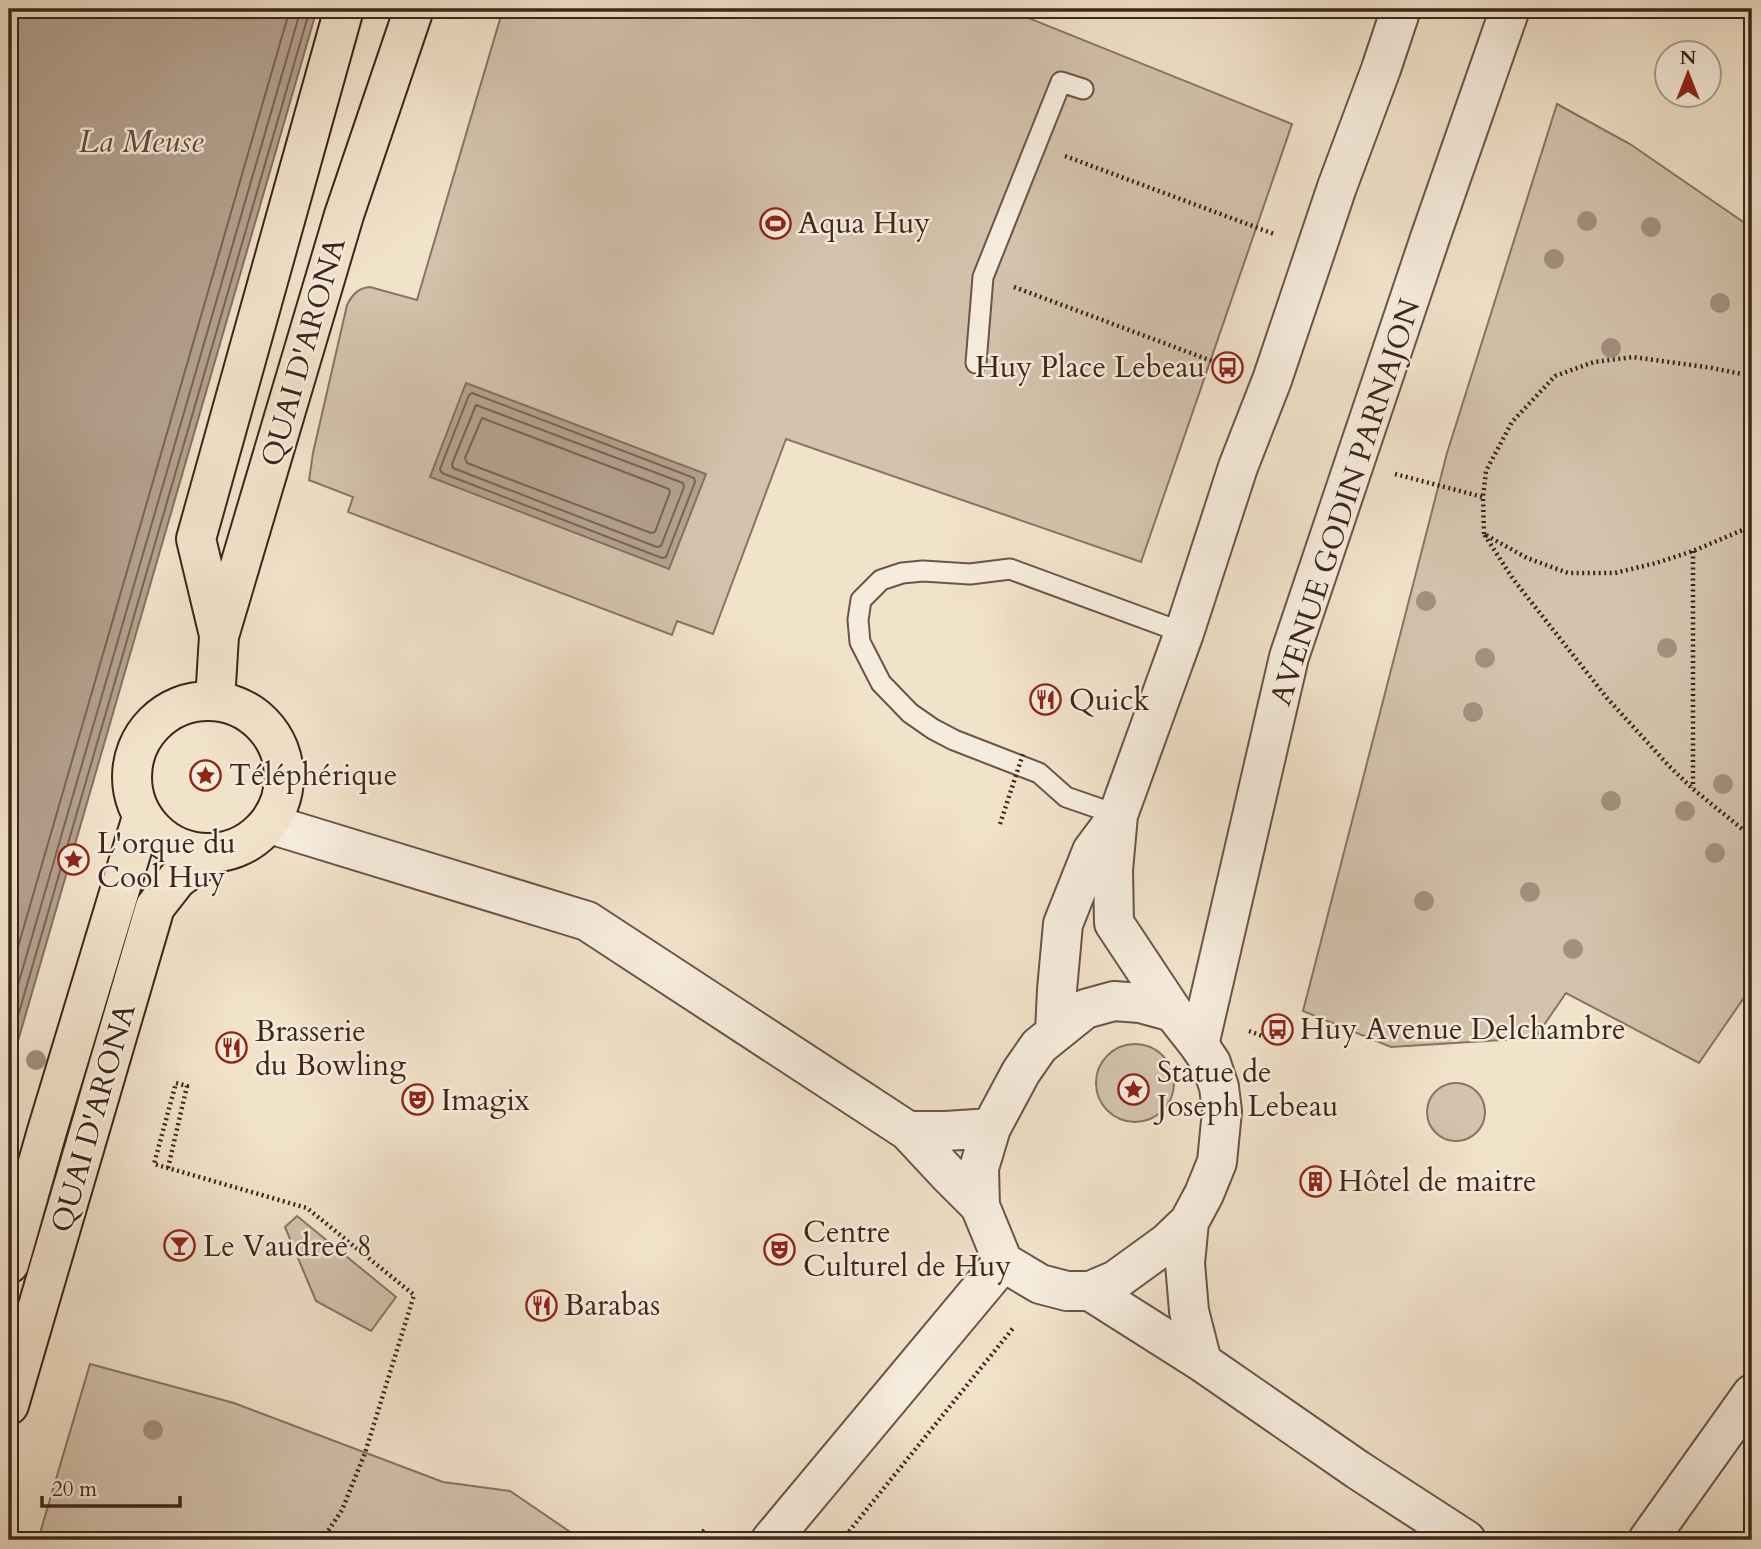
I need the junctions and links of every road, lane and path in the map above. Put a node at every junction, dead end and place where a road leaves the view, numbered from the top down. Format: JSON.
{"nodes":[{"id":1,"x":344,"y":9,"type":"edge"},
{"id":2,"x":414,"y":9,"type":"edge"},
{"id":3,"x":1401,"y":9,"type":"edge"},
{"id":4,"x":1510,"y":9,"type":"edge"},
{"id":5,"x":1083,"y":89,"type":"dead end"},
{"id":6,"x":1058,"y":153,"type":"dead end"},
{"id":7,"x":1274,"y":234,"type":"dead end"},
{"id":8,"x":983,"y":276,"type":"junction"},
{"id":9,"x":976,"y":363,"type":"dead end"},
{"id":10,"x":1228,"y":367,"type":"dead end"},
{"id":11,"x":1752,"y":376,"type":"edge"},
{"id":12,"x":1354,"y":463,"type":"junction"},
{"id":13,"x":1483,"y":497,"type":"junction"},
{"id":14,"x":1752,"y":526,"type":"edge"},
{"id":15,"x":1484,"y":534,"type":"junction"},
{"id":16,"x":1693,"y":551,"type":"junction"},
{"id":17,"x":1184,"y":633,"type":"junction"},
{"id":18,"x":219,"y":636,"type":"junction"},
{"id":19,"x":215,"y":701,"type":"junction"},
{"id":20,"x":1023,"y":754,"type":"dead end"},
{"id":21,"x":1693,"y":789,"type":"junction"},
{"id":22,"x":1118,"y":815,"type":"junction"},
{"id":23,"x":142,"y":817,"type":"junction"},
{"id":24,"x":270,"y":824,"type":"junction"},
{"id":25,"x":1000,"y":824,"type":"dead end"},
{"id":26,"x":1752,"y":837,"type":"edge"},
{"id":27,"x":212,"y":854,"type":"junction"},
{"id":28,"x":1173,"y":1012,"type":"junction"},
{"id":29,"x":1249,"y":1031,"type":"dead end"},
{"id":30,"x":1055,"y":1032,"type":"junction"},
{"id":31,"x":1284,"y":1044,"type":"dead end"},
{"id":32,"x":1199,"y":1045,"type":"junction"},
{"id":33,"x":991,"y":1128,"type":"junction"},
{"id":34,"x":908,"y":1130,"type":"junction"},
{"id":35,"x":167,"y":1168,"type":"junction"},
{"id":36,"x":980,"y":1206,"type":"junction"},
{"id":37,"x":1189,"y":1222,"type":"junction"},
{"id":38,"x":1003,"y":1262,"type":"junction"},
{"id":39,"x":9,"y":1264,"type":"edge"},
{"id":40,"x":1090,"y":1291,"type":"junction"},
{"id":41,"x":1014,"y":1327,"type":"dead end"},
{"id":42,"x":1202,"y":1362,"type":"junction"},
{"id":43,"x":1752,"y":1394,"type":"edge"},
{"id":44,"x":9,"y":1405,"type":"edge"},
{"id":45,"x":706,"y":1528,"type":"dead end"},
{"id":46,"x":322,"y":1540,"type":"edge"},
{"id":47,"x":696,"y":1540,"type":"edge"},
{"id":48,"x":771,"y":1540,"type":"edge"},
{"id":49,"x":842,"y":1540,"type":"edge"},
{"id":50,"x":1466,"y":1540,"type":"edge"},
{"id":51,"x":1648,"y":1540,"type":"edge"}],
"edges":[{"from":1,"to":18,"type":"main road"},
{"from":2,"to":18,"type":"main road","name":"QUAI D'ARONA"},
{"from":3,"to":17,"type":"street"},
{"from":4,"to":12,"type":"street","name":"AVENUE GODIN PARNAJON"},
{"from":5,"to":8,"type":"lane"},
{"from":6,"to":7,"type":"path"},
{"from":8,"to":9,"type":"lane"},
{"from":8,"to":10,"type":"path"},
{"from":11,"to":13,"type":"path"},
{"from":12,"to":13,"type":"path"},
{"from":12,"to":32,"type":"street","name":"AVENUE GODIN PARNAJON"},
{"from":13,"to":15,"type":"path"},
{"from":14,"to":16,"type":"path"},
{"from":15,"to":16,"type":"path"},
{"from":15,"to":21,"type":"path"},
{"from":16,"to":21,"type":"path"},
{"from":17,"to":22,"type":"street"},
{"from":17,"to":22,"type":"lane"},
{"from":18,"to":19,"type":"main road","name":"QUAI D'ARONA"},
{"from":19,"to":23,"type":"main road"},
{"from":19,"to":24,"type":"main road"},
{"from":20,"to":25,"type":"path","bridge":true},
{"from":21,"to":26,"type":"path"},
{"from":22,"to":28,"type":"street"},
{"from":22,"to":30,"type":"street"},
{"from":23,"to":27,"type":"main road"},
{"from":23,"to":39,"type":"main road","name":"QUAI D'ARONA"},
{"from":24,"to":27,"type":"main road"},
{"from":24,"to":34,"type":"street"},
{"from":27,"to":44,"type":"main road","name":"QUAI D'ARONA"},
{"from":28,"to":30,"type":"street"},
{"from":28,"to":32,"type":"street"},
{"from":29,"to":31,"type":"path"},
{"from":30,"to":33,"type":"street"},
{"from":32,"to":37,"type":"street"},
{"from":33,"to":34,"type":"street"},
{"from":33,"to":36,"type":"street"},
{"from":34,"to":36,"type":"street"},
{"from":35,"to":35,"type":"path"},
{"from":35,"to":46,"type":"path"},
{"from":36,"to":38,"type":"street"},
{"from":37,"to":40,"type":"street"},
{"from":37,"to":42,"type":"street"},
{"from":38,"to":40,"type":"street"},
{"from":38,"to":48,"type":"street"},
{"from":40,"to":42,"type":"street"},
{"from":41,"to":49,"type":"path"},
{"from":42,"to":50,"type":"street"},
{"from":43,"to":51,"type":"street"},
{"from":45,"to":47,"type":"path"}]}
